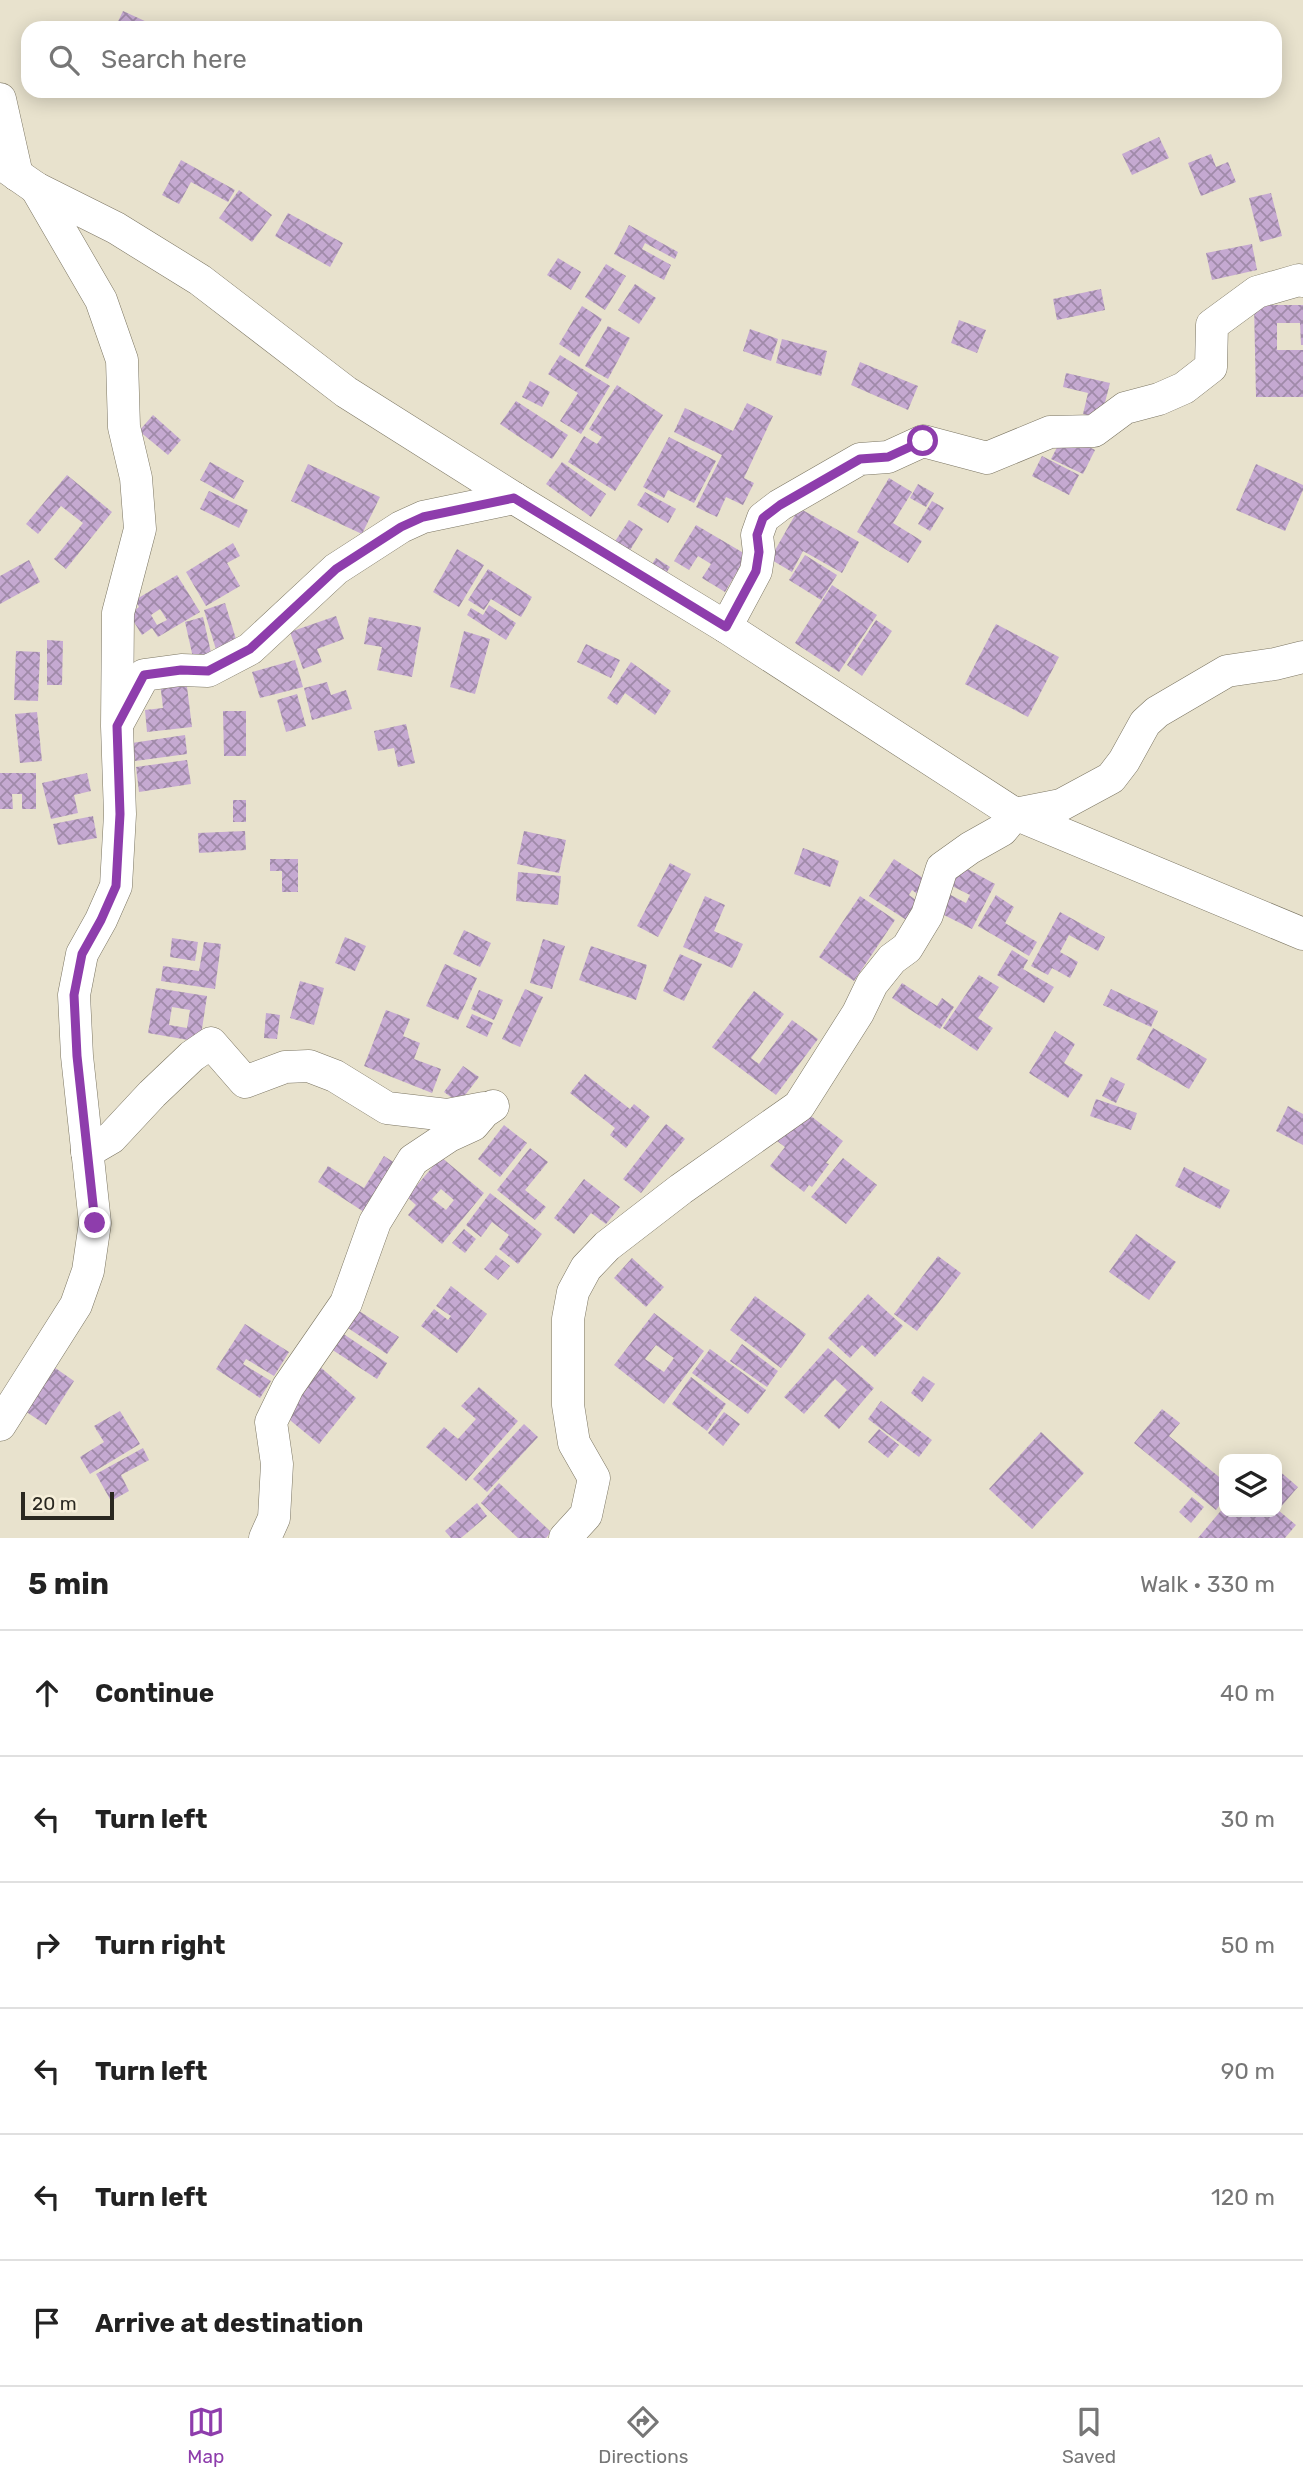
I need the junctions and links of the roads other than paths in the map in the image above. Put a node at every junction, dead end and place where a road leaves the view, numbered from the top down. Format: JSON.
{"nodes":[{"id":1,"x":0,"y":99,"type":"edge"},
{"id":2,"x":18,"y":176,"type":"edge"},
{"id":3,"x":1303,"y":281,"type":"edge"},
{"id":4,"x":514,"y":498,"type":"junction"},
{"id":5,"x":726,"y":627,"type":"junction"},
{"id":6,"x":1303,"y":657,"type":"edge"},
{"id":7,"x":117,"y":726,"type":"junction"},
{"id":8,"x":1015,"y":814,"type":"junction"},
{"id":9,"x":1303,"y":934,"type":"edge"},
{"id":10,"x":88,"y":1152,"type":"junction"},
{"id":11,"x":0,"y":1425,"type":"edge"},
{"id":12,"x":265,"y":1538,"type":"edge"},
{"id":13,"x":565,"y":1538,"type":"edge"}],
"edges":[{"from":1,"to":2,"type":"street"},
{"from":2,"to":4,"type":"street"},
{"from":2,"to":7,"type":"street"},
{"from":3,"to":5,"type":"street"},
{"from":4,"to":5,"type":"street"},
{"from":4,"to":7,"type":"street"},
{"from":5,"to":8,"type":"street"},
{"from":6,"to":8,"type":"street"},
{"from":7,"to":10,"type":"street"},
{"from":8,"to":9,"type":"street"},
{"from":8,"to":13,"type":"street"},
{"from":10,"to":11,"type":"street"},
{"from":10,"to":12,"type":"street"}]}
